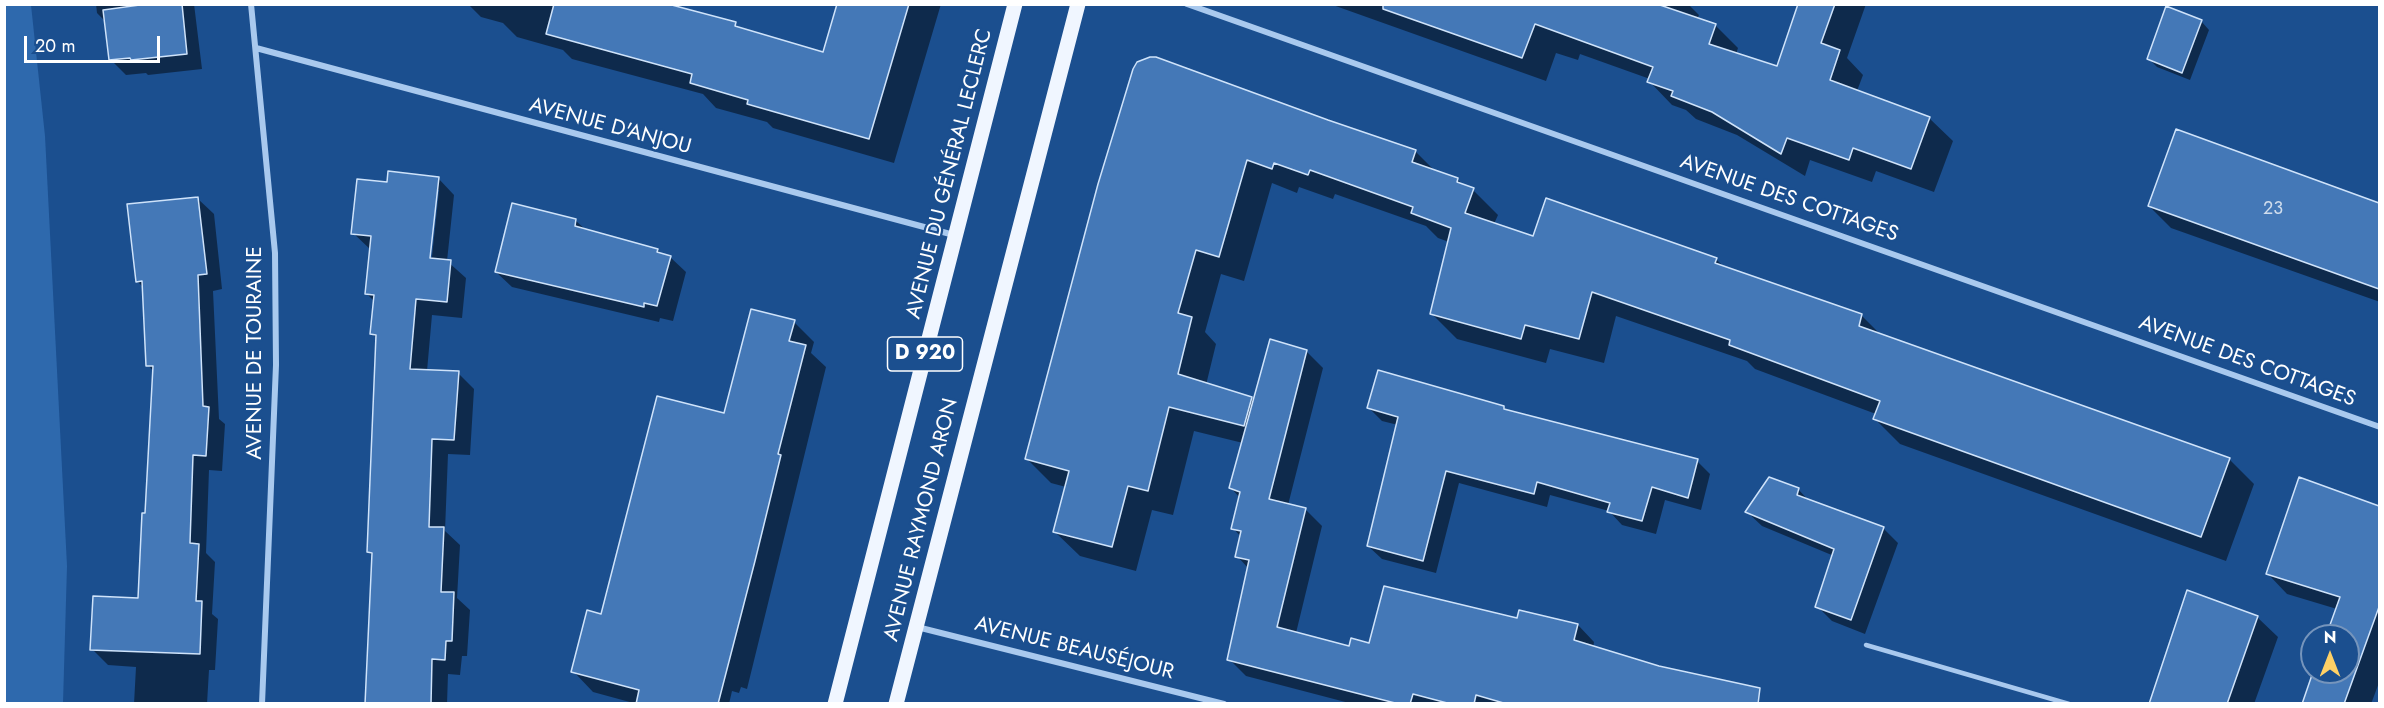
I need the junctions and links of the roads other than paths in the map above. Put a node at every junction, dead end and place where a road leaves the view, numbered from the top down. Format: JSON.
{"nodes":[{"id":1,"x":251,"y":4,"type":"edge"},
{"id":2,"x":1015,"y":4,"type":"edge"},
{"id":3,"x":1078,"y":4,"type":"edge"},
{"id":4,"x":1187,"y":4,"type":"edge"},
{"id":5,"x":256,"y":48,"type":"junction"},
{"id":6,"x":956,"y":235,"type":"junction"},
{"id":7,"x":2379,"y":427,"type":"edge"},
{"id":8,"x":916,"y":627,"type":"junction"},
{"id":9,"x":1866,"y":645,"type":"dead end"},
{"id":10,"x":262,"y":704,"type":"edge"},
{"id":11,"x":835,"y":704,"type":"edge"},
{"id":12,"x":896,"y":704,"type":"edge"},
{"id":13,"x":1224,"y":704,"type":"edge"},
{"id":14,"x":2069,"y":704,"type":"edge"}],
"edges":[{"from":1,"to":5,"type":"street","name":"AVENUE DE TOURAINE"},
{"from":2,"to":6,"type":"main road","name":"AVENUE DU GÉNÉRAL LECLERC","number":"D 920"},
{"from":3,"to":8,"type":"main road","name":"AVENUE RAYMOND ARON","number":"D 920"},
{"from":4,"to":7,"type":"street","name":"AVENUE DES COTTAGES"},
{"from":5,"to":6,"type":"street","name":"AVENUE D'ANJOU"},
{"from":5,"to":10,"type":"street","name":"AVENUE DE TOURAINE"},
{"from":6,"to":11,"type":"main road","name":"AVENUE DU GÉNÉRAL LECLERC","number":"D 920"},
{"from":8,"to":12,"type":"main road","name":"AVENUE RAYMOND ARON","number":"D 920"},
{"from":8,"to":13,"type":"street","name":"AVENUE BEAUSÉJOUR"},
{"from":9,"to":14,"type":"lane"}]}
